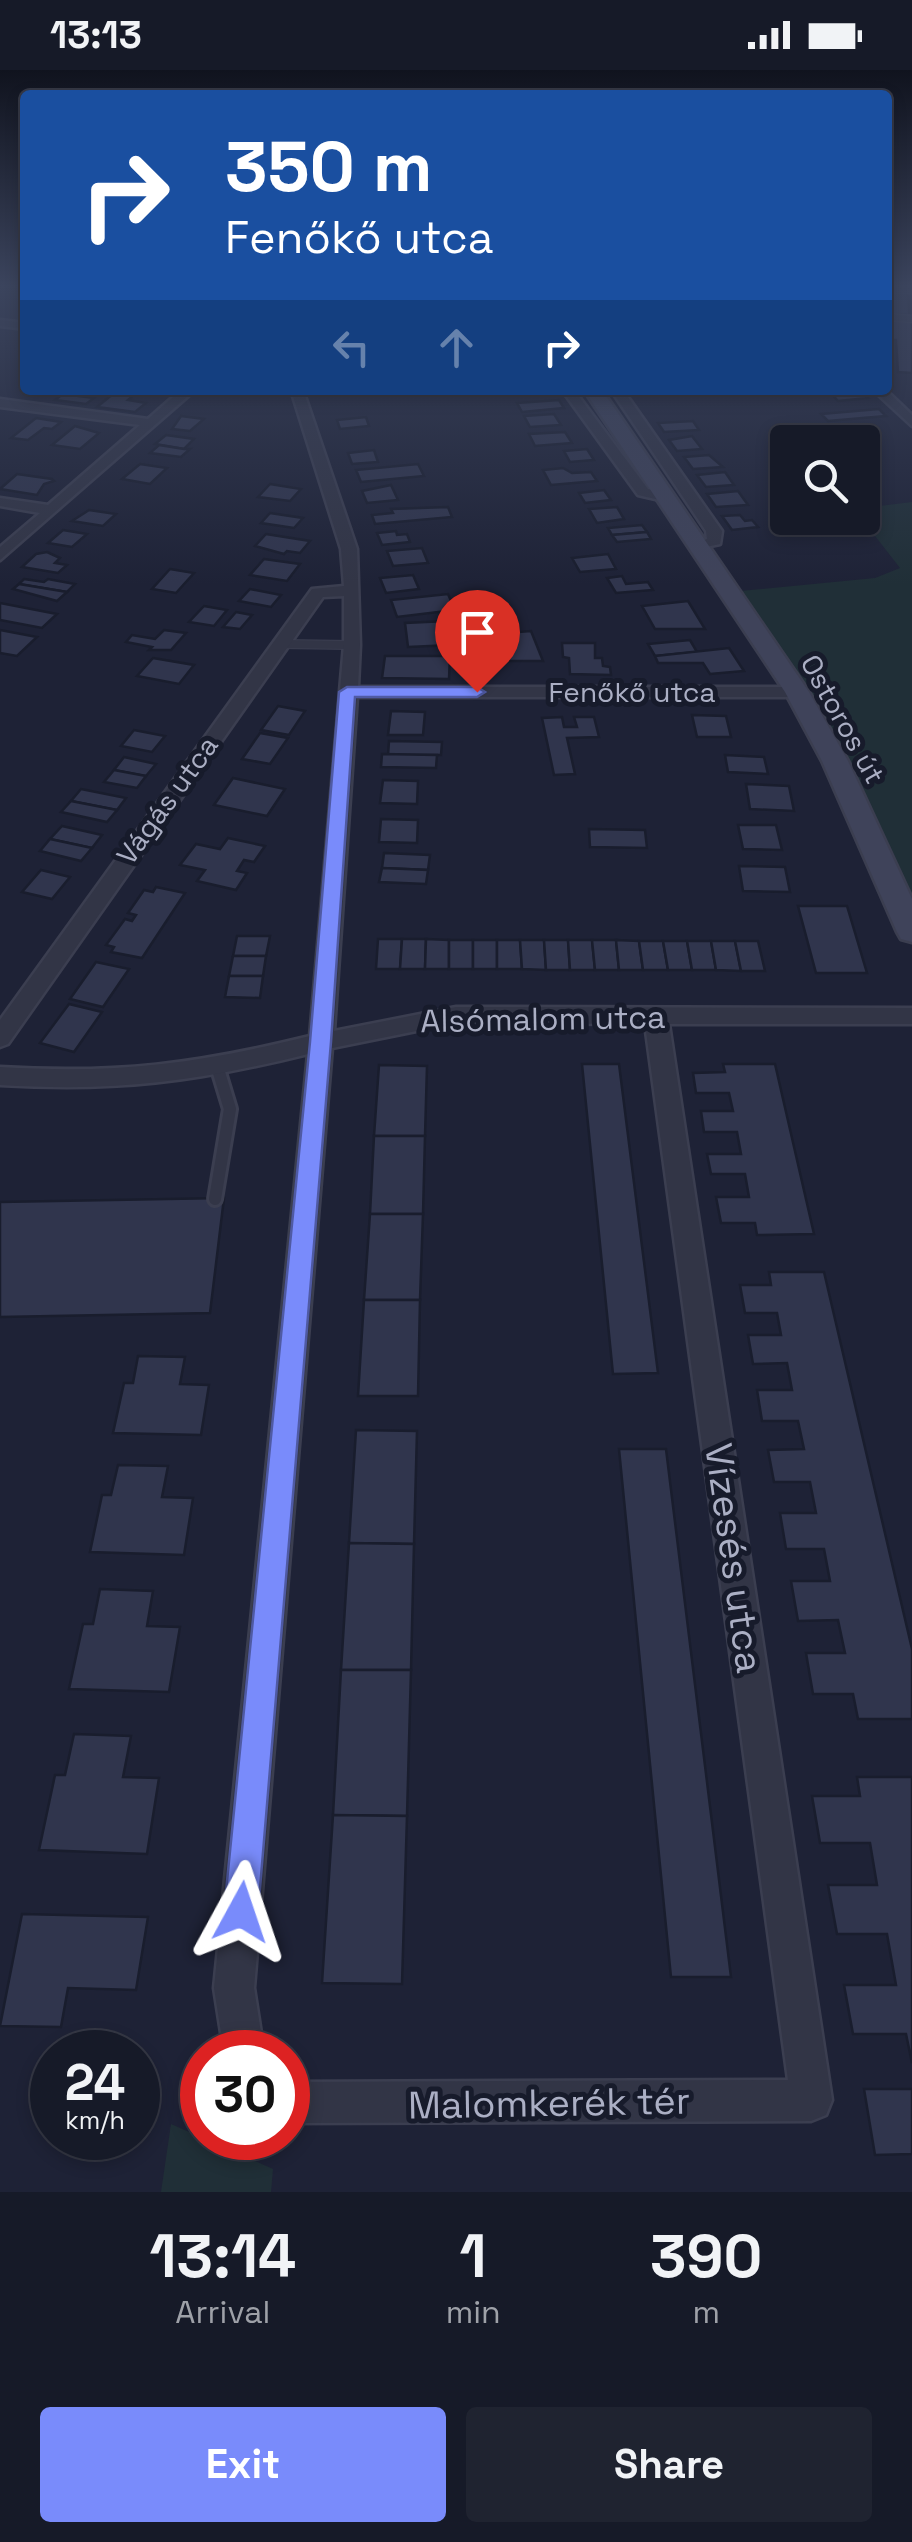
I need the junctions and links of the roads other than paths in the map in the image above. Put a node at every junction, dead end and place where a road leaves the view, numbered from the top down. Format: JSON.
{"nodes":[{"id":1,"x":184,"y":395,"type":"edge"},
{"id":2,"x":299,"y":395,"type":"edge"},
{"id":3,"x":572,"y":395,"type":"edge"},
{"id":4,"x":607,"y":395,"type":"edge"},
{"id":5,"x":608,"y":395,"type":"edge"},
{"id":6,"x":884,"y":395,"type":"edge"},
{"id":7,"x":0,"y":403,"type":"edge"},
{"id":8,"x":912,"y":422,"type":"edge"},
{"id":9,"x":152,"y":423,"type":"junction"},
{"id":10,"x":668,"y":500,"type":"junction"},
{"id":11,"x":0,"y":502,"type":"edge"},
{"id":12,"x":52,"y":510,"type":"junction"},
{"id":13,"x":701,"y":546,"type":"junction"},
{"id":14,"x":0,"y":555,"type":"edge"},
{"id":15,"x":352,"y":591,"type":"junction"},
{"id":16,"x":280,"y":644,"type":"junction"},
{"id":17,"x":352,"y":644,"type":"junction"},
{"id":18,"x":347,"y":692,"type":"junction"},
{"id":19,"x":797,"y":692,"type":"junction"},
{"id":20,"x":912,"y":932,"type":"edge"},
{"id":21,"x":656,"y":1016,"type":"junction"},
{"id":22,"x":912,"y":1016,"type":"edge"},
{"id":23,"x":0,"y":1038,"type":"edge"},
{"id":24,"x":321,"y":1042,"type":"junction"},
{"id":25,"x":217,"y":1066,"type":"junction"},
{"id":26,"x":0,"y":1076,"type":"edge"},
{"id":27,"x":215,"y":1198,"type":"dead end"},
{"id":28,"x":241,"y":2030,"type":"edge"},
{"id":29,"x":812,"y":2100,"type":"joint"},
{"id":30,"x":310,"y":2103,"type":"edge"}],
"edges":[{"from":1,"to":9,"type":"street"},
{"from":2,"to":15,"type":"street"},
{"from":3,"to":10,"type":"street","name":"Ostoros út"},
{"from":4,"to":10,"type":"main road","name":"Ostoros út"},
{"from":5,"to":13,"type":"street","name":"Ostoros út"},
{"from":6,"to":8,"type":"street"},
{"from":7,"to":9,"type":"street"},
{"from":9,"to":12,"type":"street"},
{"from":10,"to":13,"type":"main road","name":"Ostoros út"},
{"from":11,"to":12,"type":"street"},
{"from":12,"to":14,"type":"street"},
{"from":13,"to":19,"type":"main road","name":"Ostoros út"},
{"from":15,"to":16,"type":"street","name":"Vágás utca"},
{"from":15,"to":17,"type":"street"},
{"from":16,"to":17,"type":"lane"},
{"from":16,"to":23,"type":"street","name":"Vágás utca"},
{"from":17,"to":18,"type":"street"},
{"from":18,"to":19,"type":"street","name":"Fenőkő utca"},
{"from":18,"to":24,"type":"street"},
{"from":19,"to":20,"type":"main road","name":"Ostoros út"},
{"from":21,"to":22,"type":"street","name":"Alsómalom utca"},
{"from":21,"to":24,"type":"street","name":"Alsómalom utca"},
{"from":21,"to":29,"type":"street","name":"Vízesés utca"},
{"from":24,"to":25,"type":"street","name":"Alsómalom utca"},
{"from":24,"to":28,"type":"street"},
{"from":25,"to":26,"type":"street","name":"Alsómalom utca"},
{"from":25,"to":27,"type":"lane"},
{"from":29,"to":30,"type":"street","name":"Malomkerék tér"}]}
